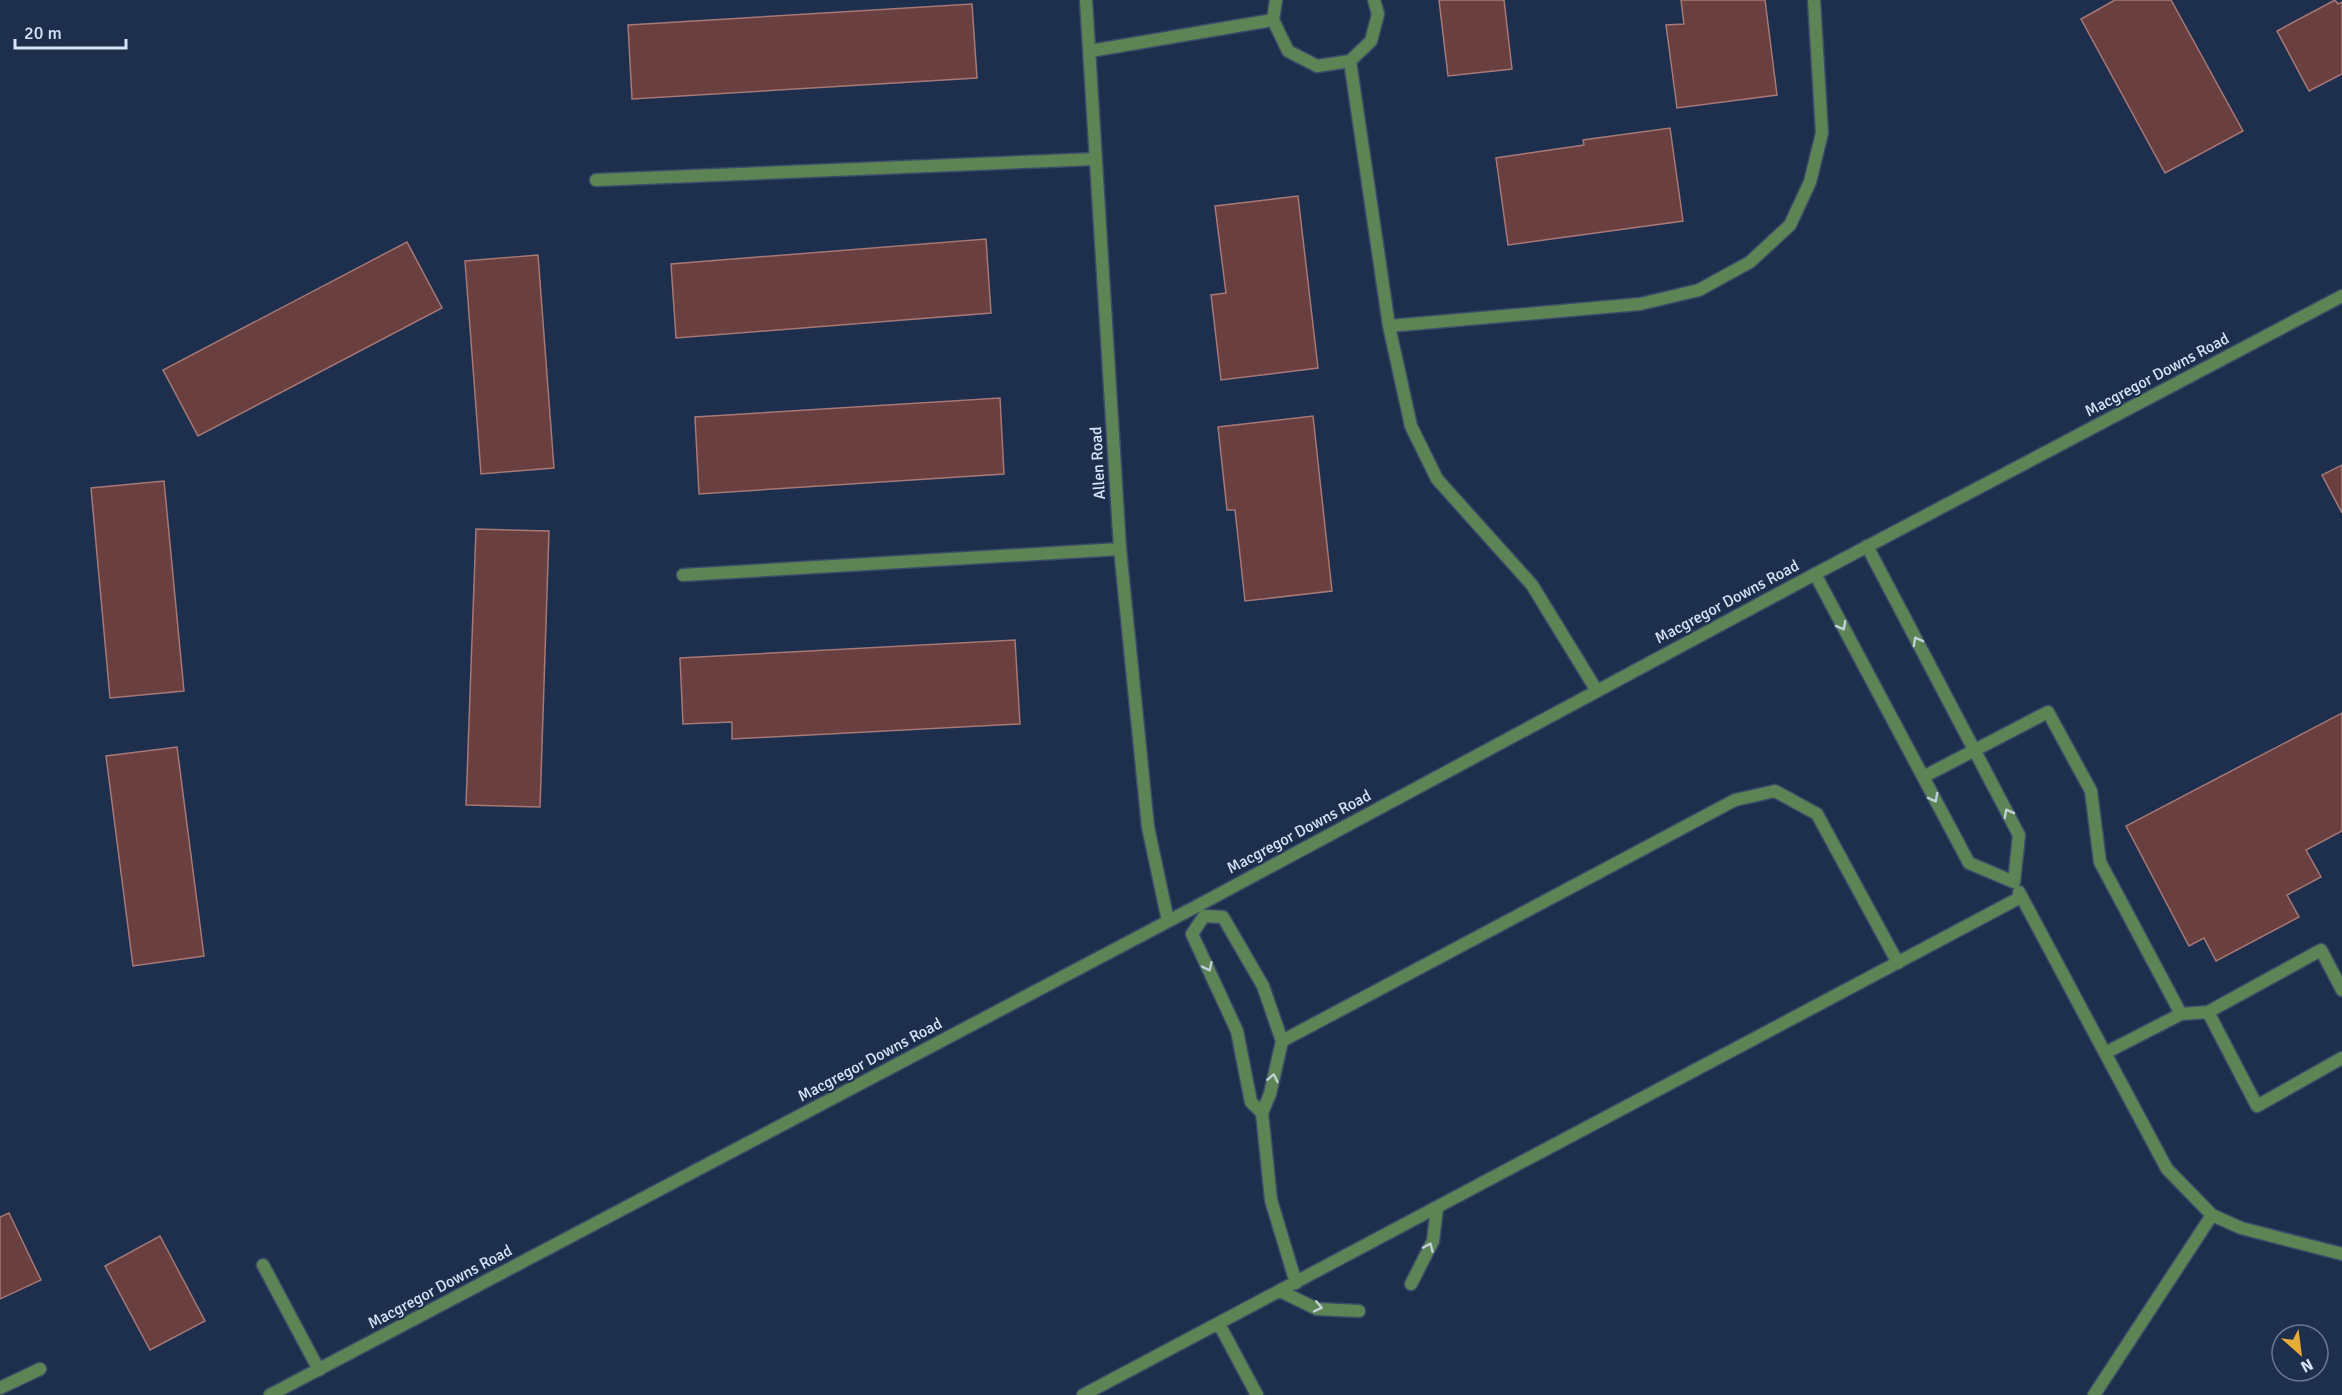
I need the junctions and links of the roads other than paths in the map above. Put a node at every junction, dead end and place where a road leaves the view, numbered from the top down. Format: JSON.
{"nodes":[{"id":1,"x":1086,"y":0,"type":"edge"},
{"id":2,"x":1276,"y":0,"type":"edge"},
{"id":3,"x":1374,"y":0,"type":"edge"},
{"id":4,"x":1814,"y":0,"type":"edge"},
{"id":5,"x":1273,"y":20,"type":"junction"},
{"id":6,"x":1090,"y":51,"type":"junction"},
{"id":7,"x":1350,"y":61,"type":"junction"},
{"id":8,"x":1096,"y":159,"type":"junction"},
{"id":9,"x":596,"y":180,"type":"dead end"},
{"id":10,"x":2342,"y":296,"type":"edge"},
{"id":11,"x":1389,"y":326,"type":"junction"},
{"id":12,"x":1867,"y":546,"type":"junction"},
{"id":13,"x":1120,"y":549,"type":"junction"},
{"id":14,"x":1815,"y":574,"type":"junction"},
{"id":15,"x":683,"y":575,"type":"dead end"},
{"id":16,"x":1597,"y":691,"type":"junction"},
{"id":17,"x":1975,"y":751,"type":"junction"},
{"id":18,"x":1923,"y":777,"type":"junction"},
{"id":19,"x":2014,"y":882,"type":"junction"},
{"id":20,"x":2021,"y":897,"type":"junction"},
{"id":21,"x":1201,"y":910,"type":"junction"},
{"id":22,"x":1168,"y":921,"type":"junction"},
{"id":23,"x":1898,"y":963,"type":"junction"},
{"id":24,"x":2342,"y":990,"type":"edge"},
{"id":25,"x":2208,"y":1012,"type":"junction"},
{"id":26,"x":2181,"y":1014,"type":"junction"},
{"id":27,"x":1282,"y":1041,"type":"junction"},
{"id":28,"x":2105,"y":1053,"type":"junction"},
{"id":29,"x":2342,"y":1058,"type":"edge"},
{"id":30,"x":1262,"y":1113,"type":"junction"},
{"id":31,"x":1437,"y":1208,"type":"junction"},
{"id":32,"x":2212,"y":1215,"type":"junction"},
{"id":33,"x":2342,"y":1254,"type":"edge"},
{"id":34,"x":263,"y":1265,"type":"dead end"},
{"id":35,"x":1296,"y":1283,"type":"junction"},
{"id":36,"x":1411,"y":1284,"type":"dead end"},
{"id":37,"x":1280,"y":1291,"type":"junction"},
{"id":38,"x":1359,"y":1311,"type":"dead end"},
{"id":39,"x":1219,"y":1324,"type":"junction"},
{"id":40,"x":40,"y":1369,"type":"dead end"},
{"id":41,"x":319,"y":1370,"type":"junction"},
{"id":42,"x":0,"y":1388,"type":"edge"},
{"id":43,"x":270,"y":1395,"type":"edge"},
{"id":44,"x":1083,"y":1395,"type":"edge"},
{"id":45,"x":1257,"y":1395,"type":"edge"},
{"id":46,"x":2094,"y":1395,"type":"edge"}],
"edges":[{"from":1,"to":6,"type":"street","name":"Allen Road"},
{"from":2,"to":5,"type":"street"},
{"from":3,"to":7,"type":"street"},
{"from":4,"to":11,"type":"street"},
{"from":5,"to":6,"type":"street"},
{"from":5,"to":7,"type":"street"},
{"from":6,"to":8,"type":"street","name":"Allen Road"},
{"from":7,"to":11,"type":"street"},
{"from":8,"to":9,"type":"street"},
{"from":8,"to":13,"type":"street","name":"Allen Road"},
{"from":10,"to":12,"type":"street","name":"Macgregor Downs Road"},
{"from":11,"to":16,"type":"street"},
{"from":12,"to":14,"type":"street","name":"Macgregor Downs Road"},
{"from":17,"to":12,"type":"street","one_way":true},
{"from":13,"to":15,"type":"street"},
{"from":13,"to":22,"type":"street","name":"Allen Road"},
{"from":14,"to":16,"type":"street","name":"Macgregor Downs Road"},
{"from":14,"to":18,"type":"street","one_way":true},
{"from":16,"to":21,"type":"street","name":"Macgregor Downs Road"},
{"from":17,"to":18,"type":"street"},
{"from":19,"to":17,"type":"street","one_way":true},
{"from":17,"to":26,"type":"street"},
{"from":18,"to":19,"type":"street","one_way":true},
{"from":19,"to":20,"type":"street"},
{"from":20,"to":23,"type":"street"},
{"from":20,"to":28,"type":"street"},
{"from":21,"to":22,"type":"street","name":"Macgregor Downs Road"},
{"from":21,"to":27,"type":"street"},
{"from":21,"to":30,"type":"street","one_way":true},
{"from":22,"to":41,"type":"street","name":"Macgregor Downs Road"},
{"from":23,"to":27,"type":"street"},
{"from":23,"to":31,"type":"street"},
{"from":24,"to":25,"type":"street"},
{"from":25,"to":26,"type":"street"},
{"from":25,"to":29,"type":"street"},
{"from":26,"to":28,"type":"street"},
{"from":30,"to":27,"type":"street","one_way":true},
{"from":28,"to":32,"type":"street"},
{"from":30,"to":35,"type":"street"},
{"from":31,"to":35,"type":"street"},
{"from":36,"to":31,"type":"street","one_way":true},
{"from":32,"to":33,"type":"street"},
{"from":32,"to":46,"type":"street"},
{"from":34,"to":41,"type":"street"},
{"from":35,"to":37,"type":"street"},
{"from":37,"to":38,"type":"street","one_way":true},
{"from":37,"to":39,"type":"street"},
{"from":39,"to":44,"type":"street"},
{"from":39,"to":45,"type":"street"},
{"from":40,"to":42,"type":"street"},
{"from":41,"to":43,"type":"street","name":"Macgregor Downs Road"}]}
